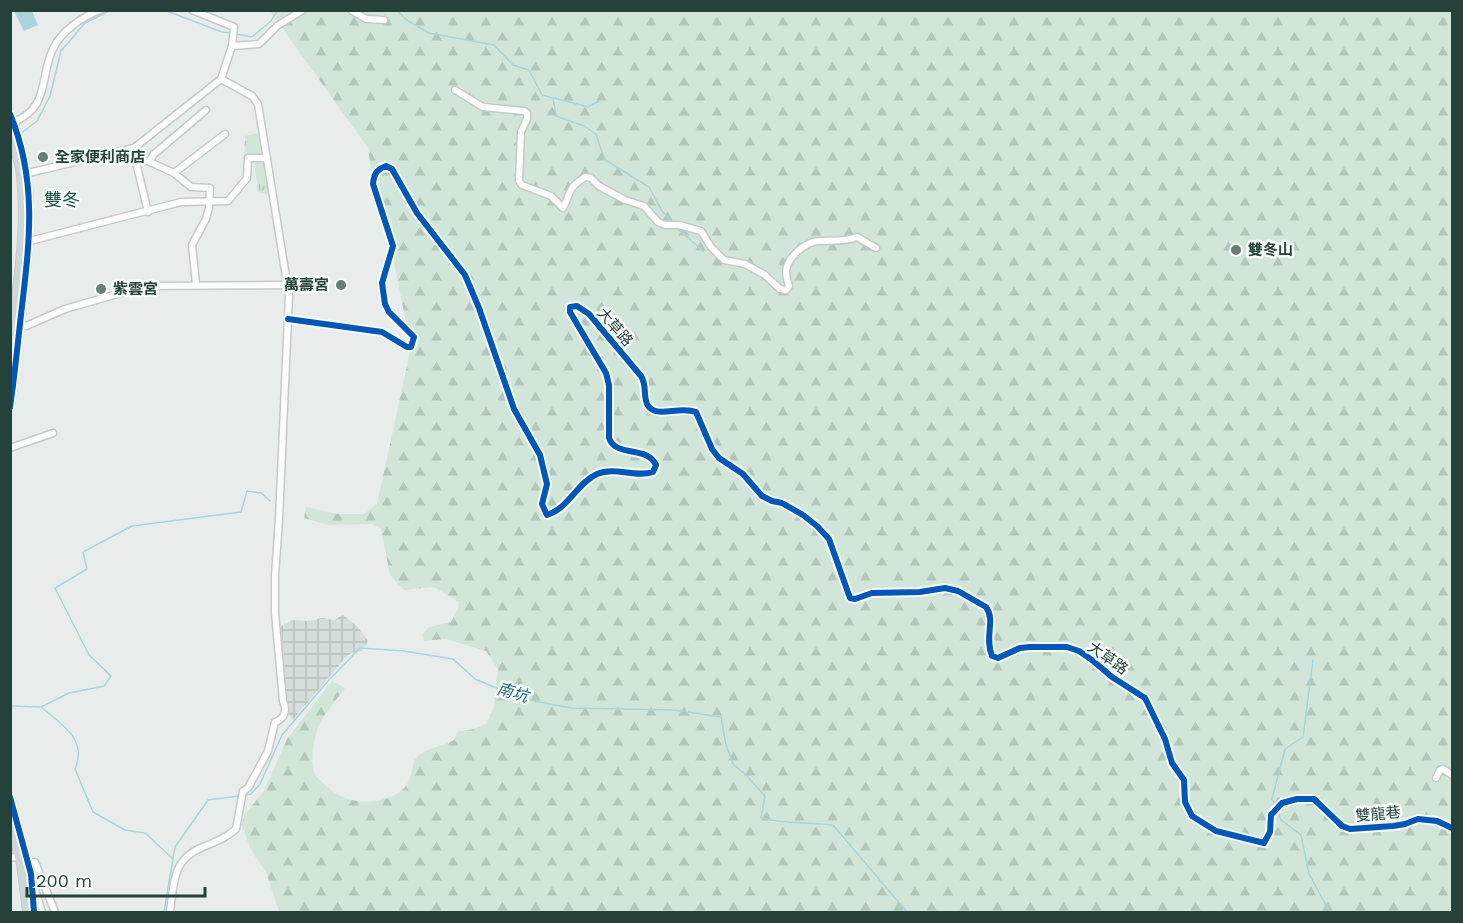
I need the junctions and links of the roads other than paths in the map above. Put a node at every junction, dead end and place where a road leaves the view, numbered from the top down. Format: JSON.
{"nodes":[{"id":1,"x":100,"y":10,"type":"edge"},
{"id":2,"x":192,"y":10,"type":"edge"},
{"id":3,"x":303,"y":10,"type":"edge"},
{"id":4,"x":351,"y":10,"type":"edge"},
{"id":5,"x":384,"y":20,"type":"dead end"},
{"id":6,"x":232,"y":46,"type":"junction"},
{"id":7,"x":221,"y":79,"type":"junction"},
{"id":8,"x":454,"y":90,"type":"dead end"},
{"id":9,"x":206,"y":110,"type":"dead end"},
{"id":10,"x":12,"y":125,"type":"edge"},
{"id":11,"x":225,"y":134,"type":"dead end"},
{"id":12,"x":134,"y":148,"type":"junction"},
{"id":13,"x":134,"y":157,"type":"junction"},
{"id":14,"x":267,"y":158,"type":"junction"},
{"id":15,"x":150,"y":162,"type":"junction"},
{"id":16,"x":174,"y":173,"type":"junction"},
{"id":17,"x":24,"y":174,"type":"junction"},
{"id":18,"x":209,"y":200,"type":"junction"},
{"id":19,"x":148,"y":212,"type":"junction"},
{"id":20,"x":26,"y":242,"type":"junction"},
{"id":21,"x":876,"y":248,"type":"dead end"},
{"id":22,"x":196,"y":284,"type":"junction"},
{"id":23,"x":286,"y":285,"type":"junction"},
{"id":24,"x":288,"y":319,"type":"junction"},
{"id":25,"x":14,"y":326,"type":"edge"},
{"id":26,"x":10,"y":342,"type":"edge"},
{"id":27,"x":10,"y":407,"type":"edge"},
{"id":28,"x":53,"y":433,"type":"dead end"},
{"id":29,"x":10,"y":448,"type":"edge"},
{"id":30,"x":1452,"y":775,"type":"edge"},
{"id":31,"x":1436,"y":778,"type":"dead end"},
{"id":32,"x":10,"y":798,"type":"edge"},
{"id":33,"x":1279,"y":806,"type":"joint"},
{"id":34,"x":10,"y":824,"type":"edge"},
{"id":35,"x":1452,"y":828,"type":"edge"},
{"id":36,"x":19,"y":856,"type":"junction"},
{"id":37,"x":10,"y":858,"type":"edge"},
{"id":38,"x":29,"y":863,"type":"junction"},
{"id":39,"x":32,"y":877,"type":"junction"},
{"id":40,"x":27,"y":912,"type":"edge"},
{"id":41,"x":34,"y":912,"type":"edge"},
{"id":42,"x":42,"y":912,"type":"edge"},
{"id":43,"x":55,"y":912,"type":"edge"},
{"id":44,"x":170,"y":912,"type":"edge"}],
"edges":[{"from":1,"to":10,"type":"street"},
{"from":2,"to":6,"type":"street"},
{"from":3,"to":6,"type":"street"},
{"from":4,"to":5,"type":"street"},
{"from":6,"to":7,"type":"street"},
{"from":7,"to":12,"type":"street"},
{"from":7,"to":14,"type":"street"},
{"from":8,"to":21,"type":"street"},
{"from":9,"to":15,"type":"street"},
{"from":10,"to":17,"type":"main road"},
{"from":11,"to":16,"type":"street"},
{"from":12,"to":13,"type":"street"},
{"from":12,"to":17,"type":"street"},
{"from":13,"to":15,"type":"street"},
{"from":13,"to":19,"type":"street"},
{"from":14,"to":18,"type":"street"},
{"from":14,"to":23,"type":"street"},
{"from":15,"to":16,"type":"street"},
{"from":16,"to":18,"type":"street"},
{"from":17,"to":20,"type":"main road"},
{"from":18,"to":19,"type":"street"},
{"from":18,"to":22,"type":"street"},
{"from":19,"to":20,"type":"street"},
{"from":20,"to":25,"type":"main road"},
{"from":22,"to":23,"type":"street"},
{"from":22,"to":25,"type":"street"},
{"from":23,"to":24,"type":"street"},
{"from":24,"to":33,"type":"street","name":"大草路"},
{"from":24,"to":44,"type":"street"},
{"from":25,"to":26,"type":"main road"},
{"from":25,"to":27,"type":"main road"},
{"from":28,"to":29,"type":"street"},
{"from":30,"to":31,"type":"street"},
{"from":32,"to":38,"type":"main road"},
{"from":33,"to":35,"type":"street","name":"雙龍巷"},
{"from":34,"to":36,"type":"main road"},
{"from":36,"to":37,"type":"street"},
{"from":36,"to":40,"type":"main road"},
{"from":38,"to":39,"type":"main road"},
{"from":38,"to":43,"type":"street"},
{"from":39,"to":41,"type":"main road"},
{"from":39,"to":42,"type":"street"}]}
